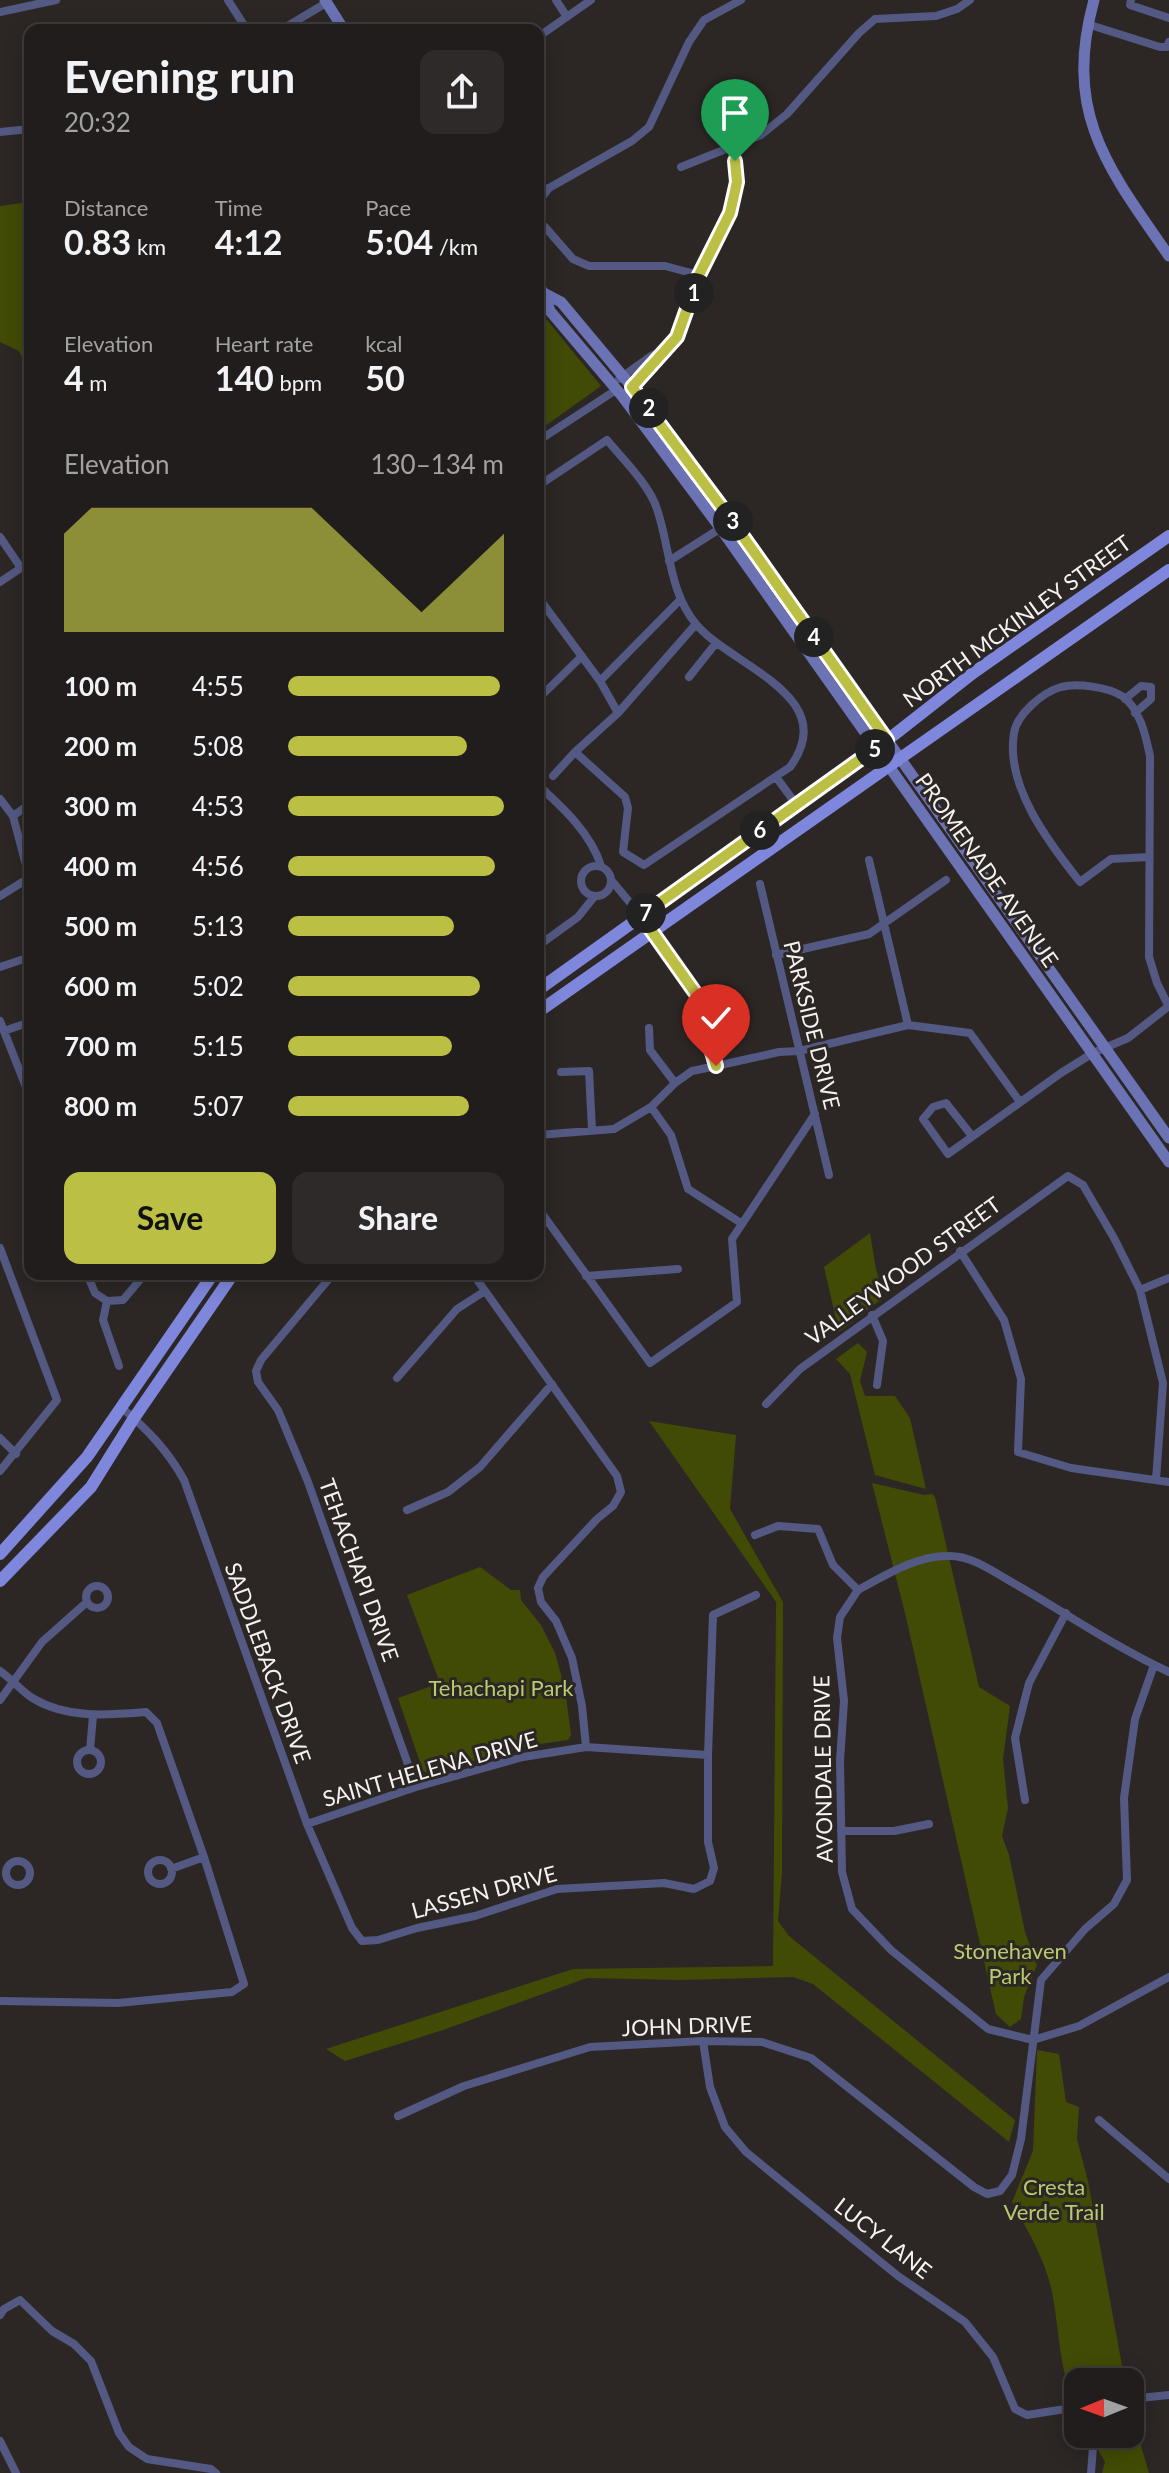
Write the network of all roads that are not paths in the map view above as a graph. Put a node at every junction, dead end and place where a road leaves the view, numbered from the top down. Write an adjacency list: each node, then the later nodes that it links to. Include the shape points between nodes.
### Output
1 (14, 0): 11 (street)
2 (56, 0): 11 (street)
3 (228, 0): 15 (street)
4 (556, 0): 13 (street)
5 (591, 0): 13 (street)
6 (741, 0): 25 (street, via 704,20 649,127)
7 (970, 0): 23 (street, via 936,16 875,19 787,114 761,135)
8 (1094, 0): 18 (main road)
9 (1131, 0): 14 (street, via 1130,5)
10 (326, 2): 16 (street); 17 (main road)
11 (15, 10): 12 (street)
12 (0, 12)
13 (567, 17): 19 (street)
14 (1169, 18)
15 (243, 24)
16 (291, 24)
17 (340, 24)
18 (1087, 24): 20 (street, via 1160,47); 29 (main road, via 1085,104 1094,132 1126,193)
19 (544, 33)
20 (1169, 42)
21 (24, 130): 22 (street)
22 (0, 132)
23 (730, 148): 24 (street); 30 (street, via 737,182 730,213)
24 (681, 167)
25 (549, 188): 26 (street); 27 (street)
26 (544, 189)
27 (544, 194)
28 (544, 228): 30 (street, via 573,259 589,266 665,266)
29 (1169, 256)
30 (699, 275): 33 (street, via 677,337)
31 (544, 292): 34 (main road, PROMENADE AVENUE, via 561,302)
32 (544, 297): 36 (main road, PROMENADE AVENUE)
33 (666, 350): 34 (street); 35 (street)
34 (623, 376): 35 (main road, PROMENADE AVENUE); 36 (street)
35 (632, 387): 36 (street); 39 (main road, PROMENADE AVENUE)
36 (617, 390): 37 (street); 40 (main road, PROMENADE AVENUE)
37 (544, 437)
38 (544, 482): 43 (street, via 607,440 657,506)
39 (732, 521): 40 (street); 59 (main road, PROMENADE AVENUE)
40 (721, 529): 43 (street); 60 (main road, PROMENADE AVENUE)
41 (1169, 536): 59 (main road, NORTH MCKINLEY STREET)
42 (0, 537): 45 (street)
43 (669, 561): 48 (street)
44 (24, 566): 45 (street)
45 (21, 568): 47 (street)
46 (1169, 570): 62 (main road, NORTH MCKINLEY STREET)
47 (0, 582)
48 (680, 600): 50 (street); 54 (street)
49 (544, 605): 52 (street)
50 (696, 624): 51 (street); 57 (street)
51 (716, 643): 53 (street); 64 (street, via 785,692 798,710 801,747 790,767)
52 (582, 656): 54 (street); 55 (street)
53 (689, 677)
54 (600, 681): 57 (street)
55 (544, 693)
56 (1125, 699): 58 (street); 58 (street, via 1141,686 1151,687 1151,699); 71 (street, via 1078,687 1060,687 1045,696 1017,725 1017,770 1030,809 1080,882 1111,859)
57 (618, 713): 61 (street)
58 (1135, 713): 71 (street, via 1150,756)
59 (887, 740): 60 (main road, NORTH MCKINLEY STREET); 62 (main road, PROMENADE AVENUE)
60 (876, 749): 62 (main road, PROMENADE AVENUE); 67 (main road, NORTH MCKINLEY STREET)
61 (575, 752): 63 (street); 64 (street, via 625,797 623,852 644,865)
62 (895, 762): 82 (main road, NORTH MCKINLEY STREET); 95 (main road, PROMENADE AVENUE); 97 (main road, PROMENADE AVENUE)
63 (553, 776)
64 (776, 777): 67 (street)
65 (544, 790): 73 (street, via 571,815)
66 (0, 799): 69 (street)
67 (796, 804): 80 (main road, NORTH MCKINLEY STREET)
68 (24, 808): 69 (street)
69 (13, 816): 70 (street)
70 (24, 857)
71 (1149, 857): 88 (street, via 1149,957)
72 (869, 860): 81 (street)
73 (601, 866): 75 (street); 79 (street, via 587,869 581,877 585,891)
74 (946, 880): 81 (street)
75 (612, 881): 79 (street, via 608,891); 80 (street)
76 (24, 882): 78 (street)
77 (760, 884): 84 (street, PARKSIDE DRIVE)
78 (0, 896)
79 (594, 897): 83 (street, via 578,917)
80 (641, 916): 82 (street); 87 (main road, NORTH MCKINLEY STREET)
81 (884, 925): 84 (street, via 869,934); 92 (street)
82 (652, 930): 89 (main road, NORTH MCKINLEY STREET); 98 (street, via 705,1004)
83 (544, 942)
84 (776, 955): 96 (street, PARKSIDE DRIVE)
85 (24, 959): 86 (street)
86 (0, 967)
87 (544, 986)
88 (1169, 1007): 95 (street)
89 (544, 1008)
90 (0, 1021): 94 (street)
91 (24, 1024): 94 (street)
92 (908, 1025): 96 (street); 102 (street, via 970,1033)
93 (649, 1028): 101 (street, via 650,1050)
94 (4, 1031): 100 (street)
95 (1107, 1048): 97 (street); 108 (main road, PROMENADE AVENUE)
96 (799, 1051): 98 (street); 104 (street, PARKSIDE DRIVE)
97 (1093, 1053): 102 (street); 109 (main road, PROMENADE AVENUE)
98 (716, 1066): 101 (street, via 692,1071)
99 (561, 1072): 105 (street, via 589,1071)
100 (24, 1082)
101 (675, 1083): 103 (street)
102 (1020, 1102): 107 (street)
103 (651, 1107): 105 (street, via 614,1129); 112 (street, via 671,1135 688,1189)
104 (815, 1114): 110 (street, PARKSIDE DRIVE); 112 (street)
105 (592, 1130): 106 (street)
106 (544, 1134)
107 (972, 1136): 107 (street, via 948,1154 923,1119 933,1107 946,1103)
108 (1169, 1138)
109 (1169, 1162)
110 (829, 1175)
111 (544, 1216): 117 (street)
112 (741, 1223): 117 (street, via 732,1239 737,1302 650,1363)
113 (0, 1248): 115 (street)
114 (960, 1251): 125 (street, VALLEYWOOD STREET, via 1068,1176 1083,1185); 128 (street, VALLEYWOOD STREET); 139 (street, via 1004,1320 1021,1379 1018,1452 1071,1468)
115 (3, 1267): 137 (street, via 57,1400)
116 (678, 1269): 117 (street)
117 (586, 1276)
118 (1169, 1278): 125 (street)
119 (90, 1280): 127 (street, via 95,1293)
120 (140, 1280): 127 (street, via 123,1300)
121 (209, 1280): 134 (main road)
122 (229, 1280): 135 (main road)
123 (328, 1280): 158 (street, TEHACHAPI DRIVE, via 256,1371 308,1482)
124 (477, 1280): 126 (street)
125 (1140, 1290): 139 (street, via 1163,1383)
126 (485, 1291): 130 (street, via 457,1309); 131 (street)
127 (107, 1301): 129 (street, via 103,1320)
128 (872, 1315): 132 (street, via 883,1341); 133 (street, VALLEYWOOD STREET, via 800,1369)
129 (119, 1366)
130 (397, 1378)
131 (552, 1384): 141 (street, via 480,1467 448,1492); 155 (street, via 617,1476 621,1492 538,1588 572,1658)
132 (877, 1385)
133 (766, 1404)
134 (123, 1409): 135 (street, SADDLEBACK DRIVE); 143 (main road)
135 (134, 1418): 144 (main road, via 91,1487); 160 (street, SADDLEBACK DRIVE, via 171,1457 184,1480)
136 (0, 1438): 137 (street)
137 (16, 1454): 138 (street)
138 (0, 1471)
139 (1156, 1480): 140 (street)
140 (1169, 1482)
141 (407, 1510)
142 (755, 1535): 145 (street, via 778,1526 818,1529 833,1565)
143 (0, 1554)
144 (0, 1581)
145 (858, 1590): 148 (street, via 910,1562 950,1555 976,1563); 162 (street, AVONDALE DRIVE, via 840,1617 837,1638 844,1701)
146 (756, 1595): 157 (street, via 713,1615)
147 (87, 1602): 152 (street, via 42,1642)
148 (1066, 1613): 149 (street); 159 (street, via 1029,1683 1015,1738)
149 (1154, 1665): 151 (street); 168 (street, via 1135,1719 1124,1798 1127,1880 1114,1904 1041,1980)
150 (0, 1671): 152 (street)
151 (1169, 1672)
152 (13, 1680): 153 (street); 154 (street, via 32,1698)
153 (0, 1700)
154 (93, 1716): 156 (street); 163 (street, via 146,1712 157,1723)
155 (586, 1747): 157 (street, SAINT HELENA DRIVE); 158 (street, SAINT HELENA DRIVE, via 523,1757)
156 (90, 1750)
157 (708, 1755): 165 (street, LASSEN DRIVE, via 708,1842 714,1868 710,1881 694,1889 664,1883 557,1889 475,1916)
158 (416, 1787): 160 (street, SAINT HELENA DRIVE)
159 (1025, 1800)
160 (307, 1824): 165 (street, SADDLEBACK DRIVE)
161 (929, 1824): 162 (street, via 894,1831)
162 (841, 1831): 168 (street, AVONDALE DRIVE, via 842,1872 852,1909 891,1950 988,2029)
163 (204, 1857): 164 (street); 167 (street, via 244,1984 232,1992 118,2003)
164 (171, 1869)
165 (362, 1941)
166 (1169, 1977): 168 (street, via 1079,2026)
167 (0, 2001)
168 (1033, 2040): 169 (street, JOHN DRIVE, via 1012,2175 1000,2191 987,2194 811,2058 762,2042)
169 (703, 2041): 170 (street, JOHN DRIVE, via 590,2047 464,2086); 176 (street, LUCY LANE, via 710,2087 725,2127 746,2152 898,2276 965,2322 993,2357 1015,2409 1027,2415)
170 (398, 2116)
171 (1099, 2120): 172 (street)
172 (1169, 2179)
173 (0, 2315): 180 (street, via 20,2300 91,2361 129,2447 147,2459)
174 (1169, 2395): 175 (street)
175 (1144, 2398)
176 (1064, 2409)
177 (0, 2441): 179 (street)
178 (1093, 2448): 181 (street)
179 (16, 2473)
180 (216, 2473)
181 (1091, 2473)

